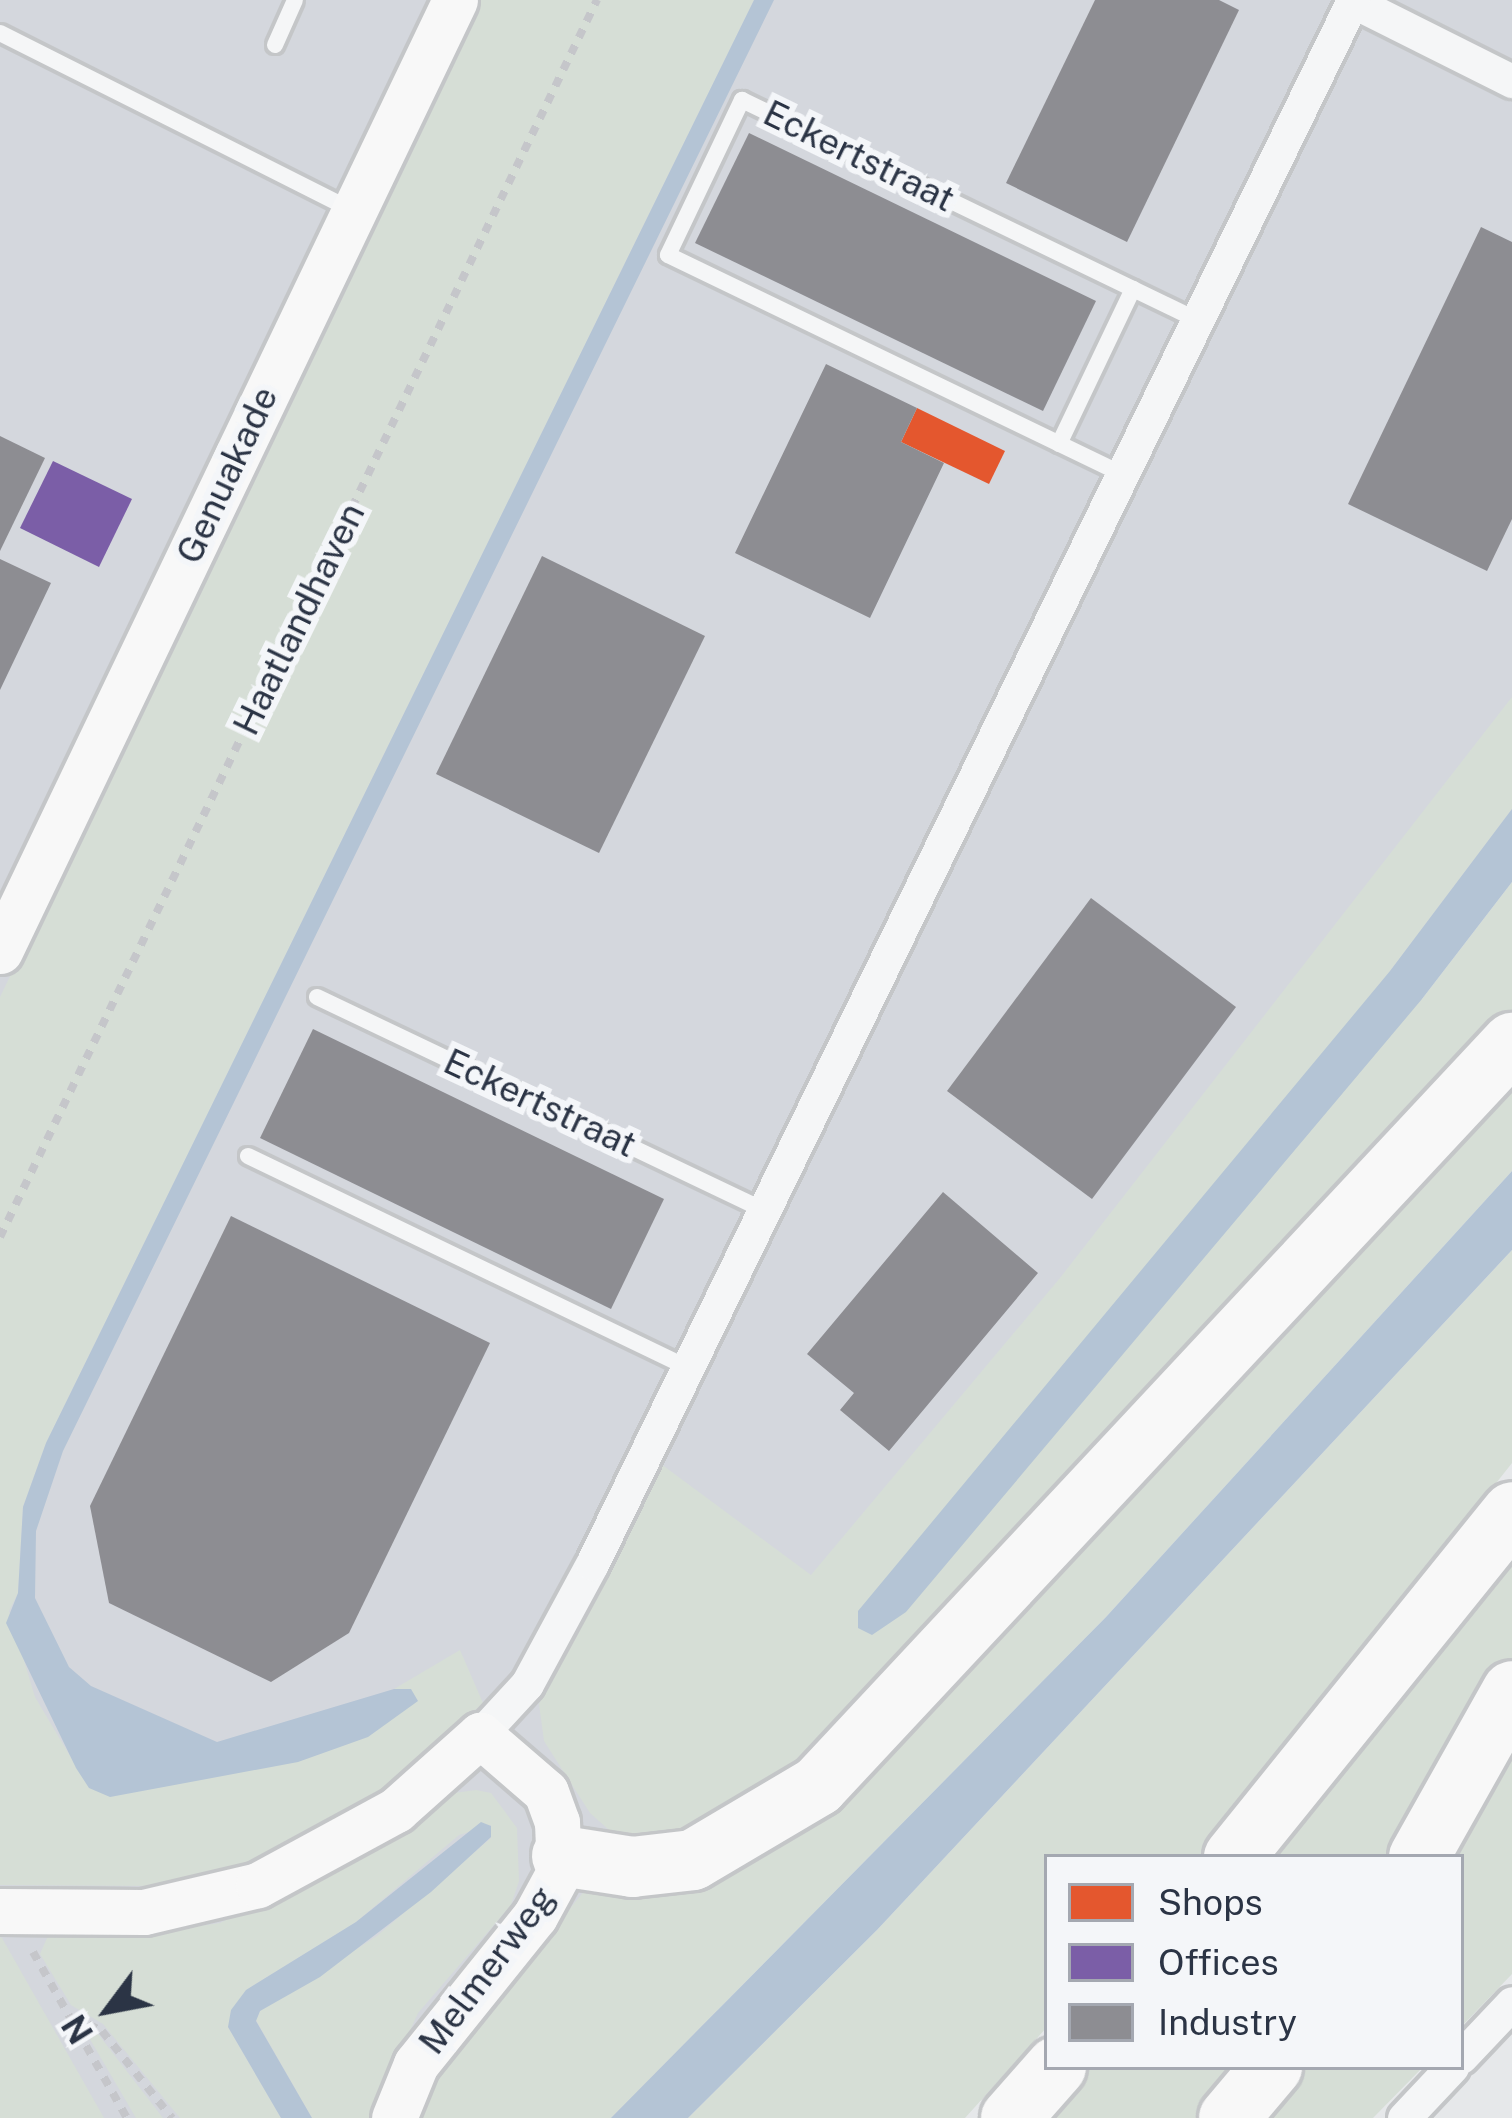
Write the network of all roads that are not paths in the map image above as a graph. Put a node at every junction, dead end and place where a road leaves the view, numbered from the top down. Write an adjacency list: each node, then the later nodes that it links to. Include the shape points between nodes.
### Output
1 (295, 0): 5 (lane)
2 (455, 0): 7 (street, Genuakade)
3 (1352, 1): 6 (street); 9 (street)
4 (0, 33): 7 (lane)
5 (275, 45)
6 (1512, 81)
7 (352, 210): 12 (street, Genuakade)
8 (1133, 289): 9 (lane, Eckertstraat); 10 (lane); 10 (lane, Eckertstraat, via 742,100 668,254)
9 (1197, 320): 11 (street)
10 (1059, 444): 11 (lane, Eckertstraat)
11 (1122, 474): 16 (street)
12 (0, 951)
13 (317, 997): 16 (lane, Eckertstraat)
14 (1512, 1043): 23 (highway, via 818,1786 693,1860 632,1867)
15 (248, 1156): 17 (lane)
16 (763, 1210): 17 (street)
17 (688, 1368): 20 (street, via 535,1668)
18 (1512, 1512): 21 (highway)
19 (1512, 1691): 22 (highway)
20 (480, 1735): 23 (street, Melmerweg, via 546,1792); 24 (street, via 395,1810 258,1885 144,1912 83,1918)
21 (1236, 1854)
22 (1421, 1854)
23 (562, 1856): 30 (street, Melmerweg, via 535,1916 416,2064)
24 (0, 1911)
25 (1512, 2003): 26 (street)
26 (1464, 2054)
27 (1053, 2070): 31 (highway)
28 (1269, 2070): 32 (highway)
29 (1449, 2070): 33 (street)
30 (394, 2118)
31 (1011, 2118)
32 (1229, 2118)
33 (1404, 2118)

